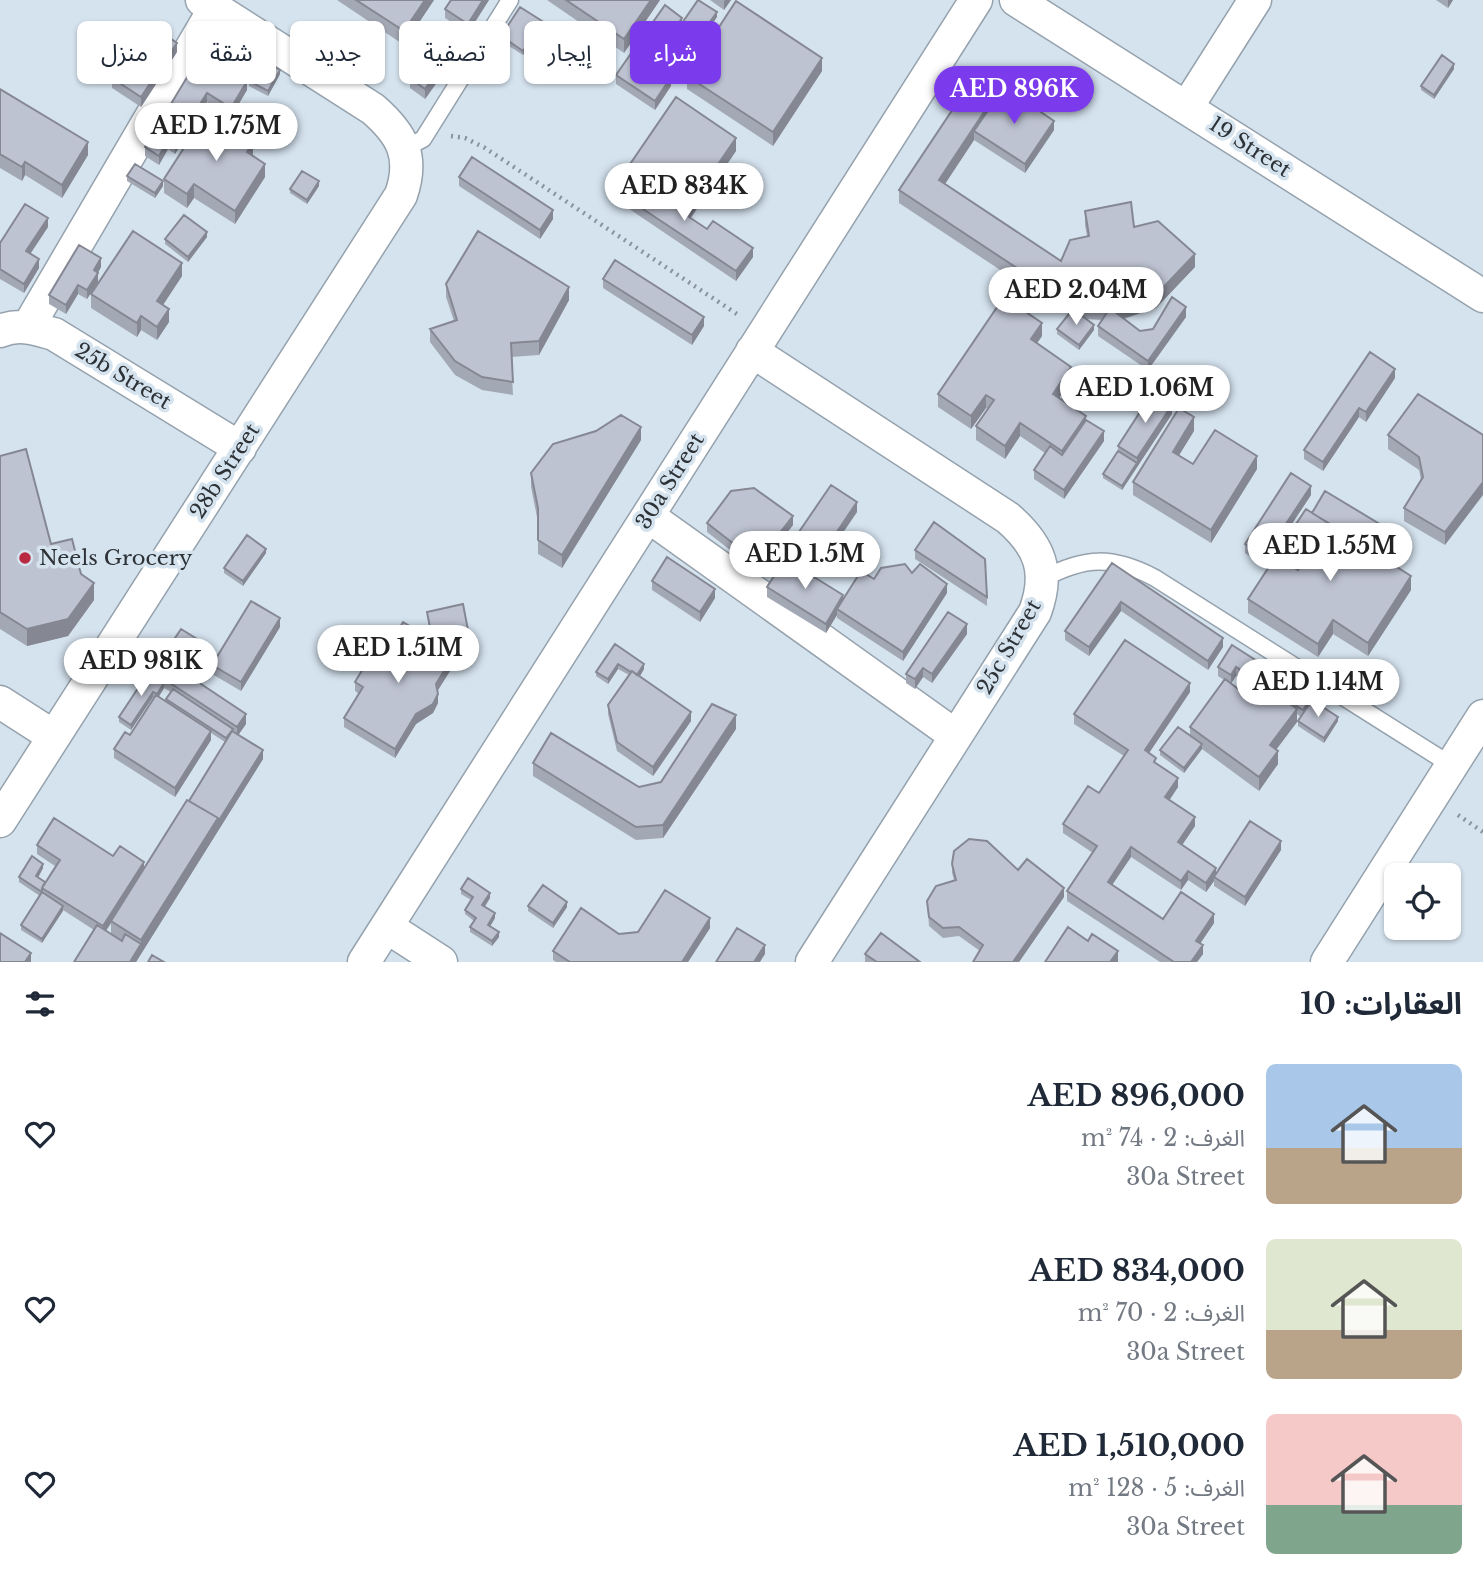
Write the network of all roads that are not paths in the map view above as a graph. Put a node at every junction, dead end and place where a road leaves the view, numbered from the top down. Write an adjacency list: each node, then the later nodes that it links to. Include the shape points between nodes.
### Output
1 (510, 0): 7 (lane)
2 (976, 0): 10 (street, 30a Street)
3 (1017, 0): 6 (street, 19 Street)
4 (1255, 0): 6 (street)
5 (208, 4): 7 (street, via 373,109); 9 (street)
6 (1187, 107): 8 (street, 19 Street)
7 (414, 144): 11 (street, 28b Street, via 401,195)
8 (1483, 296)
9 (14, 329): 11 (street, 25b Street, via 54,334)
10 (758, 342): 12 (street, 30a Street); 13 (street, 25c Street, via 1008,519 1026,534 1038,555)
11 (240, 448): 16 (street, 28b Street)
12 (648, 516): 17 (street); 20 (street, 30a Street)
13 (1043, 579): 17 (street, 25c Street, via 1035,612); 18 (lane, via 1087,561 1134,567)
14 (0, 702): 16 (street)
15 (1483, 716): 18 (street)
16 (53, 736): 19 (street, 28b Street)
17 (956, 736): 23 (street, 25c Street)
18 (1451, 765): 24 (street)
19 (0, 821)
20 (387, 927): 21 (street, 30a Street); 22 (street)
21 (364, 962)
22 (441, 962)
23 (812, 962)
24 (1327, 962)

